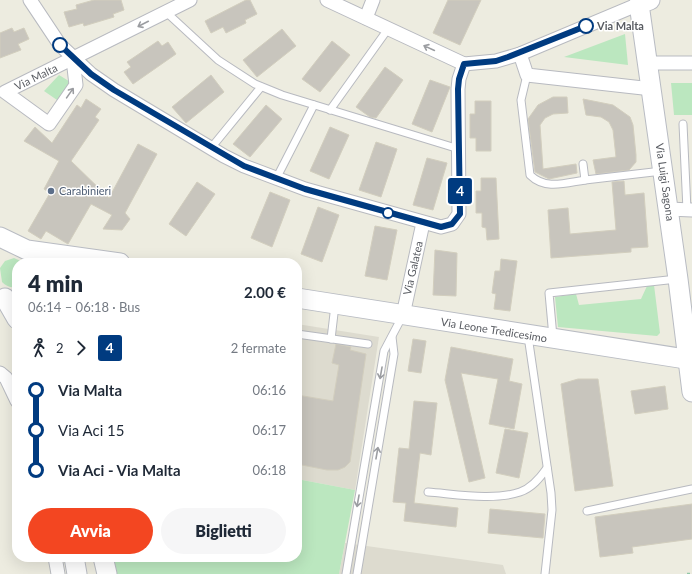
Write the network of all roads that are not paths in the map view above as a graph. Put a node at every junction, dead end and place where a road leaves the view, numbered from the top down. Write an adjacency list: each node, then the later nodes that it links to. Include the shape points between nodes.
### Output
1 (30, 0): 10 (street, via 56,40)
2 (190, 0): 6 (street, Via Malta)
3 (327, 0): 7 (street)
4 (373, 0): 7 (street)
5 (645, 2): 9 (street); 13 (main road, Via Luigi Sagona)
6 (166, 12): 10 (street, Via Malta, one-way to 10); 15 (lane, via 218,60)
7 (366, 18): 8 (street)
8 (388, 29): 12 (street, one-way to 8); 18 (lane)
9 (520, 54): 12 (street, via 496,61); 14 (street)
10 (73, 58): 10 (street, Via Malta, one-way to 10, via 5,92 48,124 76,85); 20 (street, via 114,90)
11 (692, 63): 13 (street)
12 (464, 64): 21 (street, via 458,89)
13 (648, 64): 16 (main road, Via Luigi Sagona)
14 (527, 75): 16 (street); 25 (lane, via 521,100 530,175 545,185)
15 (261, 87): 17 (lane); 20 (lane)
16 (652, 89): 23 (main road, Via Luigi Sagona)
17 (314, 105): 18 (lane); 24 (lane)
18 (330, 110): 21 (lane)
19 (683, 124): 27 (lane)
20 (211, 148): 24 (street, via 244,166)
21 (459, 149): 28 (street, via 460,214 457,220 447,226)
22 (583, 164): 25 (lane)
23 (663, 171): 25 (lane); 26 (main road, Via Luigi Sagona)
24 (276, 179): 28 (street)
25 (585, 180)
26 (668, 208): 27 (street); 33 (main road, Via Luigi Sagona)
27 (690, 210)
28 (423, 223): 39 (street, Via Galatea)
29 (0, 237): 31 (main road)
30 (0, 250): 31 (main road, via 10,246)
31 (29, 253): 32 (main road)
32 (74, 258)
33 (678, 279): 44 (lane, via 549,293); 46 (main road, Via Luigi Sagona)
34 (302, 297): 36 (main road, Via Leone Tredicesimo)
35 (4, 300): 37 (main road); 38 (main road)
36 (336, 304): 39 (main road, Via Leone Tredicesimo); 43 (lane)
37 (12, 312)
38 (12, 315)
39 (403, 315): 41 (main road, Via Leone Tredicesimo); 42 (lane)
40 (302, 335): 43 (lane)
41 (528, 335): 44 (main road, Via Leone Tredicesimo); 50 (lane)
42 (392, 336): 60 (lane, one-way to 60, via 384,351); 61 (lane, one-way to 42, via 394,354)
43 (331, 339): 45 (lane)
44 (553, 339): 46 (main road, Via Leone Tredicesimo)
45 (368, 344)
46 (690, 360): 49 (main road, Via Luigi Sagona)
47 (0, 373): 48 (street, via 6,378)
48 (12, 391)
49 (692, 392)
50 (547, 468): 52 (lane, via 539,480 520,492 494,496); 62 (lane, via 552,510)
51 (692, 490): 53 (lane)
52 (428, 492)
53 (588, 511)
54 (56, 562): 57 (street)
55 (75, 562): 58 (main road)
56 (104, 562): 59 (main road)
57 (58, 574)
58 (77, 574)
59 (107, 574)
60 (346, 574)
61 (357, 574)
62 (545, 574)

